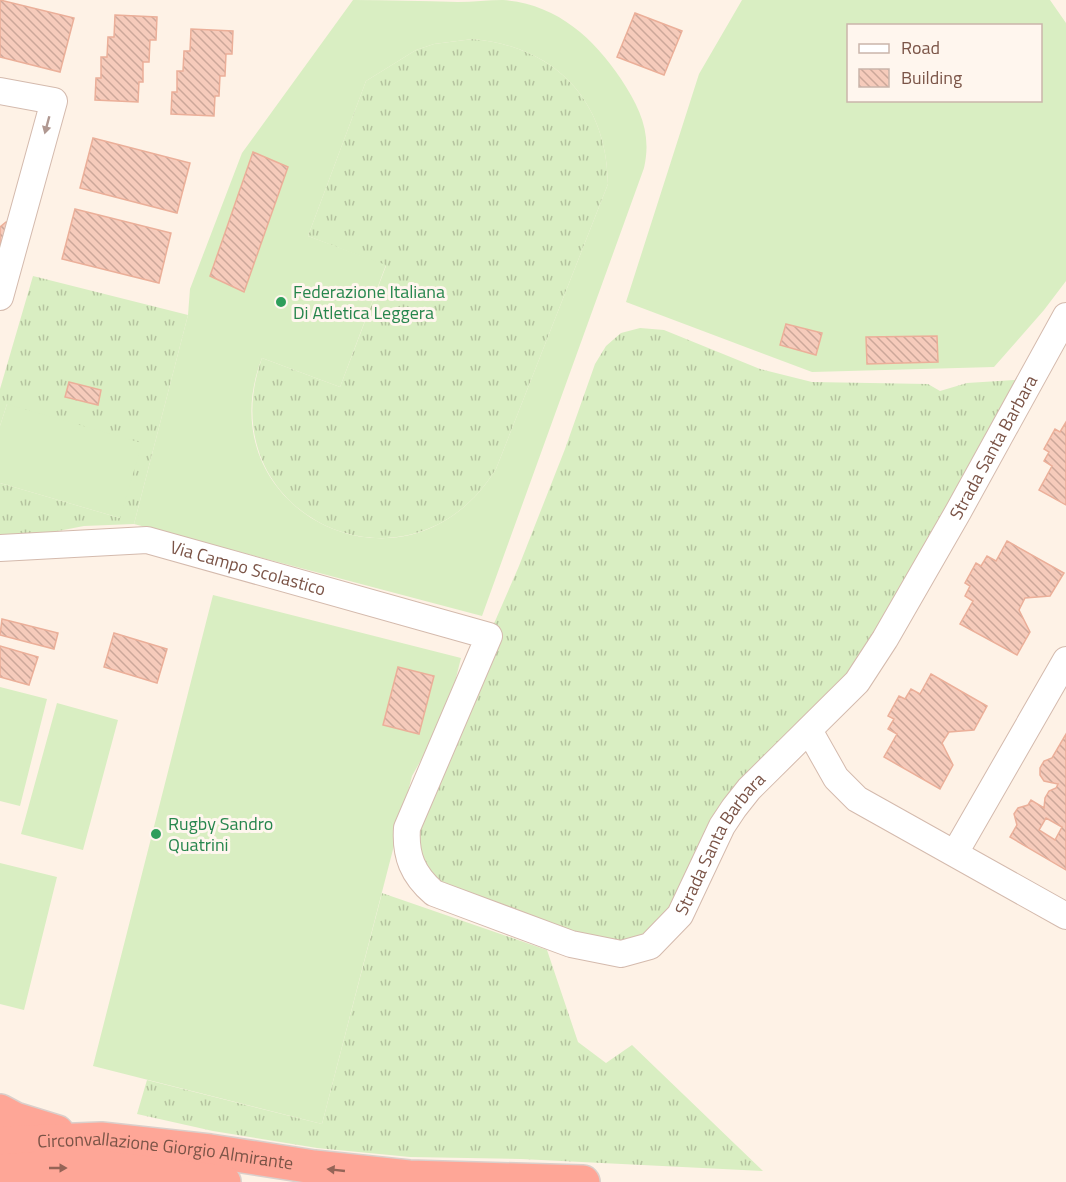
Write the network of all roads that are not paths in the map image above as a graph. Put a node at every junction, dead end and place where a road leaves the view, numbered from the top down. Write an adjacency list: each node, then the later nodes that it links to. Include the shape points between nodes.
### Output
1 (0, 91): 2 (street, one-way to 2, via 54,101)
2 (0, 297)
3 (1066, 316): 4 (street, Strada Santa Barbara)
4 (1058, 348): 8 (street, Strada Santa Barbara, via 857,682)
5 (0, 548): 6 (street, Via Campo Scolastico, via 147,540)
6 (489, 636): 8 (street, Strada Santa Barbara, via 406,828 408,856 417,877 434,893 571,944 621,954 650,946 681,915 734,808)
7 (1066, 660): 9 (street)
8 (809, 730): 9 (street, via 836,778 857,799)
9 (955, 853): 10 (street)
10 (1066, 916)
11 (0, 1110): 12 (highway, via 59,1133)
12 (100, 1139): 13 (highway, Circonvallazione Giorgio Almirante); 16 (highway, Circonvallazione Giorgio Almirante, one-way to 12, via 409,1177)
13 (0, 1143)
14 (0, 1171): 15 (highway, Circonvallazione Giorgio Almirante, one-way to 15, via 105,1168)
15 (224, 1182)
16 (583, 1182)

